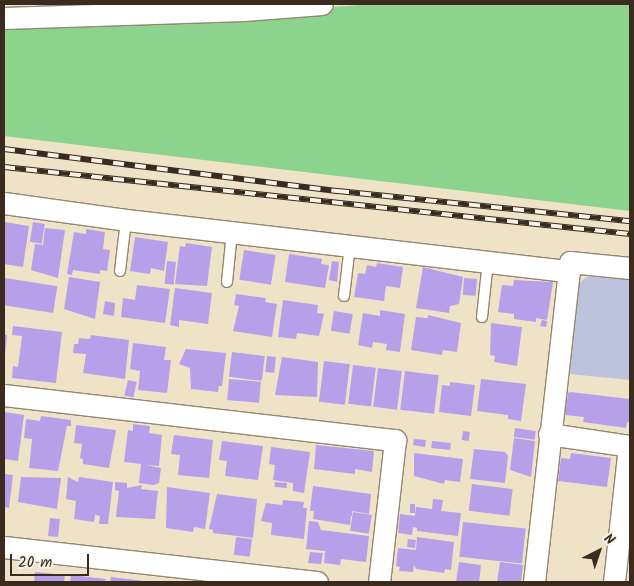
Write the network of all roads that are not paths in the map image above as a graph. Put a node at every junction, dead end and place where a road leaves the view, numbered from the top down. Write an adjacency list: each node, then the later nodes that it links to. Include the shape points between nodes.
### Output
1 (322, 4): 2 (street, via 244,10)
2 (4, 18)
3 (4, 202): 4 (street)
4 (126, 220): 5 (street); 9 (lane)
5 (232, 232): 6 (street); 11 (lane)
6 (350, 246): 7 (street); 12 (lane)
7 (488, 261): 10 (street); 13 (lane)
8 (630, 268): 10 (street, via 570,262)
9 (120, 271)
10 (569, 271): 15 (street)
11 (227, 282)
12 (344, 296)
13 (482, 318)
14 (4, 395): 19 (street, via 395,440)
15 (549, 434): 20 (street); 21 (street, via 629,446)
16 (4, 547): 17 (street)
17 (154, 573): 18 (street)
18 (317, 582)
19 (379, 582)
20 (534, 582)
21 (614, 582)

